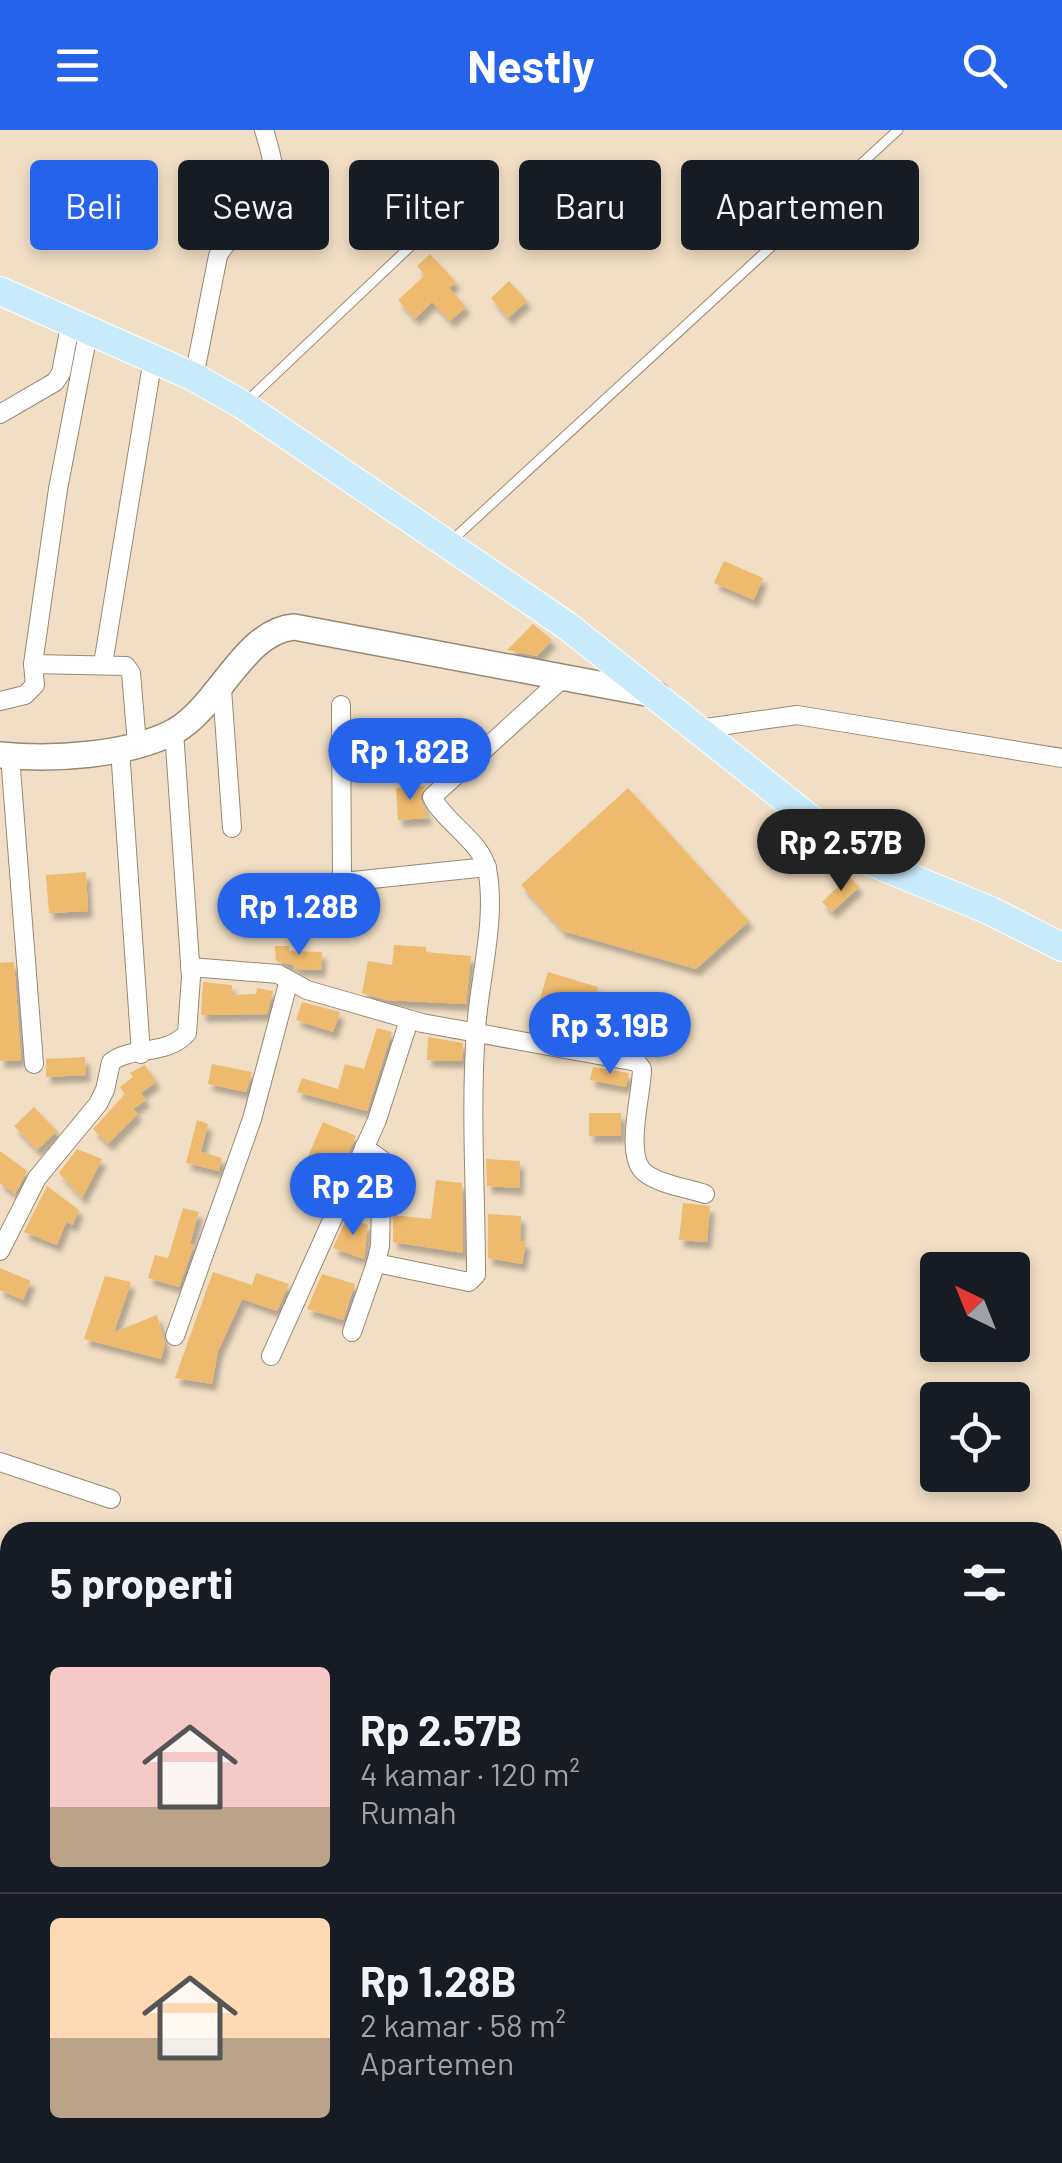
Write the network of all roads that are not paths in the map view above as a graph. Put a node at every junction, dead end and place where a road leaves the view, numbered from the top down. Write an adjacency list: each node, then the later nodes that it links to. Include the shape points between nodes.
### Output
1 (264, 130): 7 (street, via 275,188 262,212 218,256)
2 (898, 130): 10 (lane)
3 (407, 250): 8 (lane)
4 (0, 291): 5 (main road)
5 (80, 324): 6 (main road); 9 (street, via 56,382); 11 (street)
6 (153, 358): 7 (main road); 12 (street)
7 (194, 377): 8 (main road)
8 (243, 405): 10 (main road)
9 (0, 414)
10 (448, 544): 15 (main road)
11 (33, 664): 12 (street); 16 (street, via 35,685)
12 (103, 664): 20 (street, via 120,664 130,673)
13 (563, 678): 14 (street, via 294,627 280,628 250,650); 15 (street); 24 (street, via 432,797)
14 (222, 689): 19 (street); 23 (street)
15 (657, 695): 18 (main road)
16 (0, 701)
17 (341, 705): 25 (street)
18 (699, 729): 22 (street, via 797,715); 27 (main road, via 872,862)
19 (174, 731): 20 (street); 28 (street)
20 (129, 746): 21 (street, via 62,756); 32 (street)
21 (5, 755): 33 (street)
22 (1062, 758)
23 (232, 828)
24 (486, 867): 25 (street); 31 (street, via 487,940)
25 (342, 882): 26 (street)
26 (295, 886)
27 (1062, 947)
28 (190, 968): 29 (street, via 254,970); 32 (street, via 186,1033)
29 (288, 980): 30 (street); 39 (street, via 252,1119)
30 (409, 1020): 31 (street); 34 (street)
31 (476, 1032): 35 (street, via 637,1062 637,1164 646,1174); 37 (street, via 475,1278)
32 (141, 1054): 36 (street, via 111,1062 98,1104 37,1178)
33 (34, 1064)
34 (364, 1147): 37 (street, via 382,1160); 40 (street)
35 (705, 1194)
36 (0, 1251)
37 (376, 1262): 38 (street)
38 (352, 1332)
39 (175, 1336)
40 (271, 1356)
41 (0, 1462): 42 (street)
42 (111, 1499)

